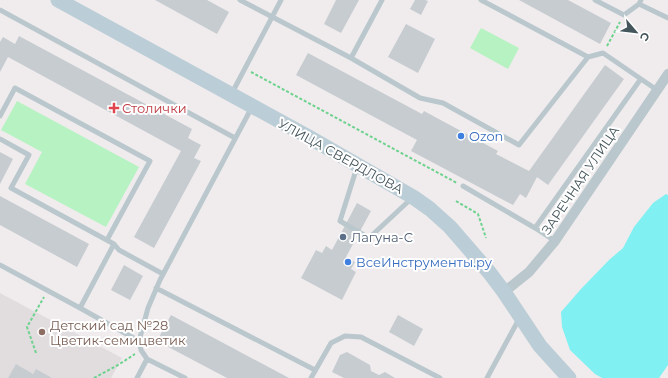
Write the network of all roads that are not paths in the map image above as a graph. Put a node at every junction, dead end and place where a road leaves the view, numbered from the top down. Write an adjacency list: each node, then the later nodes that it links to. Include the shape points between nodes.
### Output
1 (58, 0): 16 (main road, УЛИЦА СВЕРДЛОВА)
2 (240, 0): 9 (lane)
3 (281, 0): 9 (lane)
4 (382, 0): 12 (lane)
5 (481, 0): 11 (lane)
6 (595, 0): 7 (lane, via 624,15)
7 (640, 2): 10 (lane)
8 (0, 10): 19 (lane)
9 (272, 17): 12 (lane); 16 (lane)
10 (668, 18)
11 (588, 57): 12 (lane, via 519,145 443,103 420,98); 14 (lane, via 603,53)
12 (351, 58)
13 (668, 74): 15 (street, ЗАРЕЧНАЯ УЛИЦА)
14 (640, 80): 15 (lane); 24 (lane)
15 (657, 90): 26 (street, ЗАРЕЧНАЯ УЛИЦА)
16 (231, 95): 17 (main road, УЛИЦА СВЕРДЛОВА)
17 (252, 107): 19 (lane); 21 (main road, УЛИЦА СВЕРДЛОВА)
18 (0, 116): 25 (lane, via 15,88 150,160)
19 (235, 138): 29 (lane)
20 (0, 139): 25 (lane, via 29,155 11,188)
21 (357, 165): 23 (main road, УЛИЦА СВЕРДЛОВА); 23 (lane, via 340,221 369,238)
22 (463, 186): 24 (lane)
23 (413, 197): 31 (main road, УЛИЦА СВЕРДЛОВА, via 450,227)
24 (535, 228): 26 (lane)
25 (107, 240): 27 (lane)
26 (555, 241): 31 (street, ЗАРЕЧНАЯ УЛИЦА, via 529,272)
27 (114, 244): 29 (lane, via 119,250); 32 (lane)
28 (0, 265): 32 (lane)
29 (163, 274): 30 (lane)
30 (156, 288): 34 (lane); 36 (lane)
31 (504, 292): 33 (main road, УЛИЦА СВЕРДЛОВА)
32 (80, 308): 34 (lane)
33 (520, 316): 41 (lane); 42 (main road, УЛИЦА СВЕРДЛОВА, via 540,346)
34 (139, 341): 35 (lane)
35 (147, 359): 37 (lane); 38 (lane)
36 (315, 370): 39 (lane); 40 (lane, via 331,343 345,336 362,337)
37 (137, 378)
38 (185, 378)
39 (311, 378)
40 (440, 378)
41 (487, 378)
42 (569, 378)

